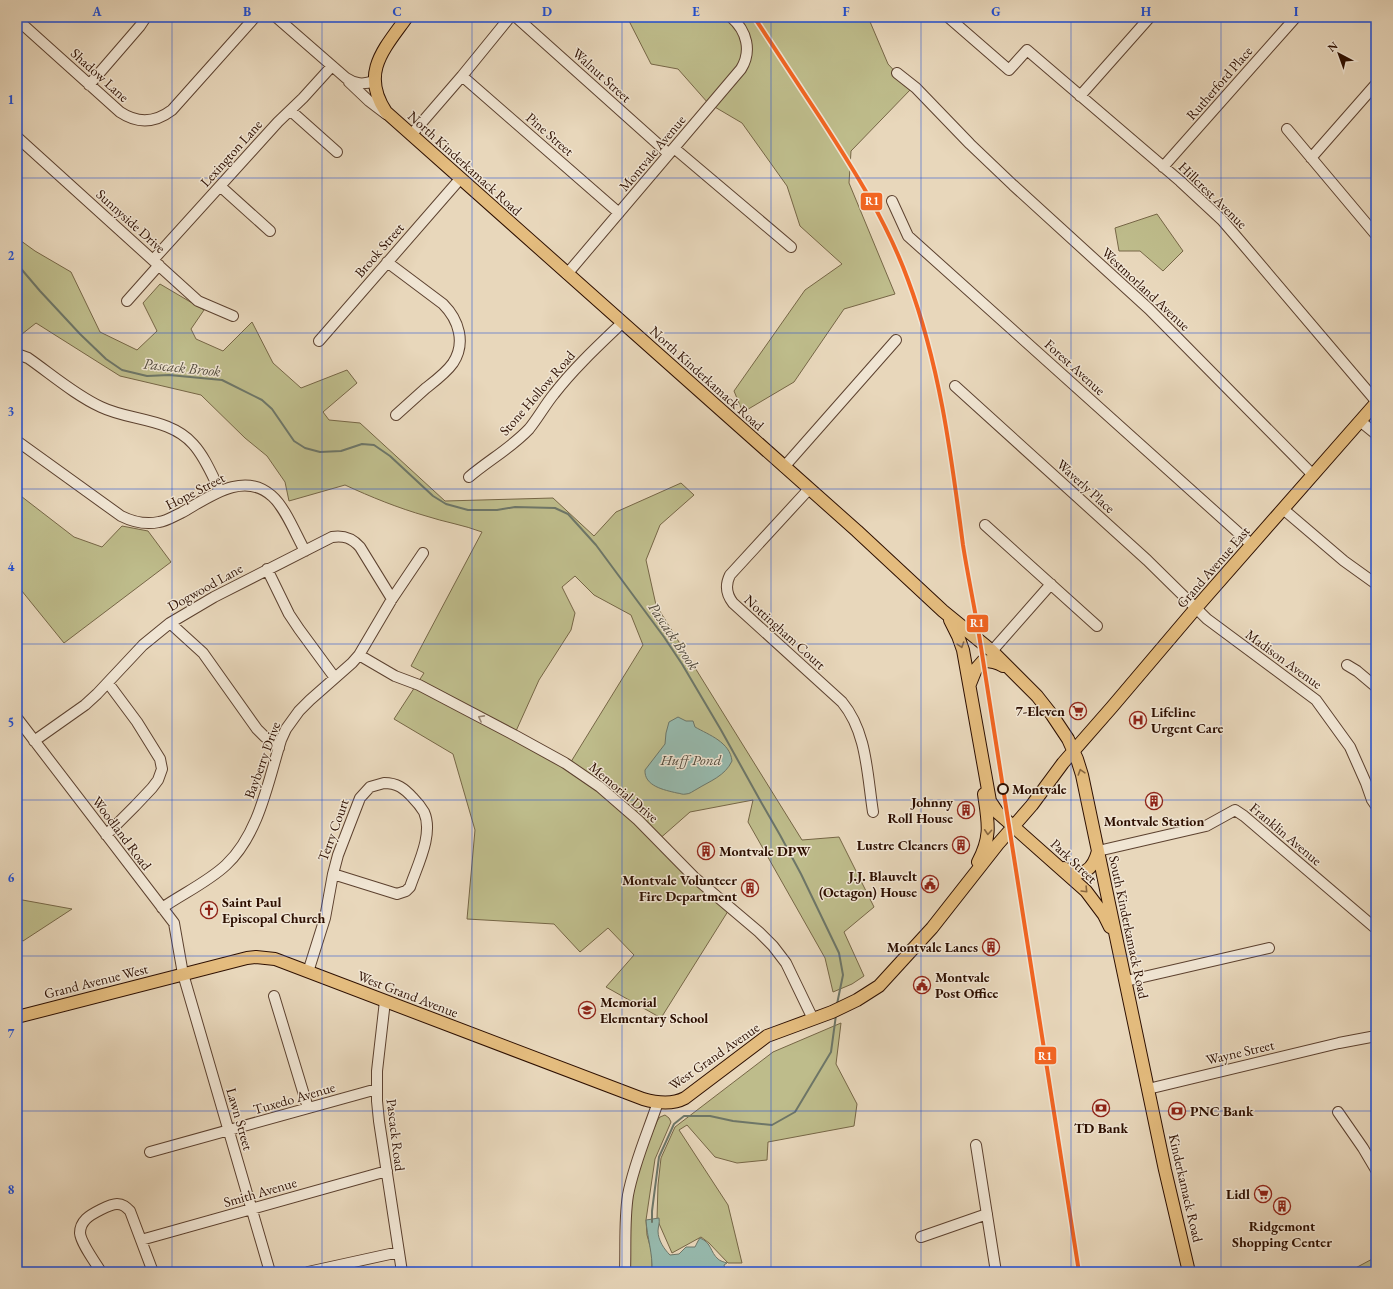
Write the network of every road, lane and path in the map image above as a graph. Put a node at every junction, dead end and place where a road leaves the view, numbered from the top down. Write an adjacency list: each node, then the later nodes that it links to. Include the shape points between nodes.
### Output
1 (17, 17): 16 (street, Shadow Lane)
2 (146, 17): 16 (street)
3 (255, 17): 16 (street, Shadow Lane, via 172,110 158,118 143,121 127,117)
4 (276, 17): 12 (street)
5 (407, 17): 15 (main road, North Kinderkamack Road, via 380,56)
6 (510, 17): 14 (street)
7 (516, 17): 24 (street, Walnut Street)
8 (731, 17): 24 (street, Montvale Avenue, via 745,36 746,58 741,69)
9 (948, 17): 18 (street, Hillcrest Avenue, via 1009,70 1027,50)
10 (1150, 17): 18 (street)
11 (1296, 17): 27 (street, Rutherford Place)
12 (335, 69): 15 (street, via 357,84); 19 (street, Lexington Lane); 20 (street, via 369,101)
13 (897, 73): 51 (street, Westmorland Avenue, via 916,88 1013,185 1149,309)
14 (462, 76): 22 (street); 31 (street, Pine Street)
15 (374, 81): 20 (main road, North Kinderkamack Road, via 380,102)
16 (89, 84)
17 (1376, 84): 26 (street)
18 (1080, 96): 27 (street, Hillcrest Avenue)
19 (291, 111): 25 (street); 29 (street, Lexington Lane)
20 (392, 118): 22 (main road, North Kinderkamack Road)
21 (1287, 129): 26 (street)
22 (411, 135): 28 (main road, North Kinderkamack Road)
23 (17, 137): 36 (street, Sunnyside Drive)
24 (671, 151): 31 (street, Montvale Avenue); 34 (street, Walnut Street)
25 (337, 152)
26 (1311, 158): 33 (street)
27 (1163, 167): 45 (street, Hillcrest Avenue, via 1202,200 1237,236)
28 (460, 179): 35 (street, Brook Street); 37 (main road, North Kinderkamack Road)
29 (220, 186): 32 (street); 36 (street, Lexington Lane)
30 (892, 201): 57 (street, Forest Avenue, via 908,236)
31 (619, 213): 37 (street, Montvale Avenue)
32 (270, 231)
33 (1376, 235)
34 (791, 247)
35 (387, 262): 41 (street, Brook Street); 46 (street, via 443,304 455,319 460,335 460,344 453,363)
36 (156, 263): 38 (street, Lexington Lane); 39 (street, Sunnyside Drive, via 198,301)
37 (567, 274): 40 (main road, North Kinderkamack Road)
38 (127, 301)
39 (233, 316)
40 (622, 322): 50 (main road, North Kinderkamack Road); 52 (street, Stone Hollow Road, via 572,372 523,434)
41 (319, 340)
42 (896, 340): 50 (street)
43 (17, 354): 54 (street, via 28,358 102,408 166,426 183,435 198,450)
44 (955, 386): 64 (street, Waverly Place, via 1147,560)
45 (1376, 402): 47 (main road, Grand Avenue East)
46 (396, 414)
47 (1360, 421): 48 (street); 51 (main road, Grand Avenue East)
48 (1376, 434)
49 (17, 441): 54 (street, Hope Street, via 121,516 139,523 166,520)
50 (784, 467): 53 (main road, North Kinderkamack Road)
51 (1313, 475): 55 (main road, Grand Avenue East)
52 (469, 477)
53 (809, 489): 65 (main road, North Kinderkamack Road); 83 (street, Nottingham Court, via 730,575 726,586 727,592 733,603 849,710 862,741)
54 (220, 491): 58 (street, Hope Street, via 248,485 264,490 282,508)
55 (1283, 509): 57 (main road, Grand Avenue East); 62 (street)
56 (985, 526): 61 (street)
57 (1252, 544): 64 (main road, Grand Avenue East)
58 (304, 551): 60 (street, Dogwood Lane); 63 (street, Dogwood Lane, via 332,537 350,538 360,547)
59 (423, 553): 63 (street, Bayberry Drive)
60 (267, 570): 66 (street, Dogwood Lane, via 193,608); 72 (street, via 290,614)
61 (1051, 584): 67 (street); 68 (street)
62 (1376, 584)
63 (392, 599): 69 (street, Bayberry Drive)
64 (1196, 608): 80 (main road, Grand Avenue East); 82 (street, Madison Avenue, via 1207,619 1316,700 1350,747)
65 (943, 611): 68 (main road, North Kinderkamack Road); 75 (main road, one-way to 75, via 958,636)
66 (170, 623): 74 (street, Dogwood Lane, via 138,649); 79 (street, via 203,653 257,729)
67 (1097, 626)
68 (992, 651): 70 (main road); 73 (main road, North Kinderkamack Road)
69 (359, 655): 72 (street, Bayberry Drive); 100 (street, Memorial Drive, one-way to 69, via 786,963 773,946 694,876 620,803 580,772)
70 (982, 661): 73 (main road, via 999,663); 75 (main road)
71 (1347, 665): 76 (street)
72 (335, 678): 79 (street, Bayberry Drive, via 299,711 286,729)
73 (1023, 682): 80 (main road, North Kinderkamack Road, via 1056,719)
74 (108, 683): 78 (street, Dogwood Lane, via 85,705); 85 (street, via 137,722 160,759 162,769 152,788)
75 (970, 684): 81 (main road)
76 (1376, 687)
77 (19, 723): 78 (street, Woodland Road)
78 (34, 741): 85 (street, Woodland Road)
79 (279, 748): 90 (street, Bayberry Drive, via 255,822 242,847 215,873)
80 (1073, 751): 84 (main road, West Grand Avenue); 86 (main road, South Kinderkamack Road, one-way to 80, via 1082,775)
81 (986, 779): 84 (main road, Park Street, via 990,801 998,813); 89 (main road, one-way to 89, via 984,791 988,837 974,870)
82 (1376, 806)
83 (873, 812)
84 (1014, 827): 87 (main road, Park Street); 89 (main road, West Grand Avenue)
85 (106, 835): 90 (street, Woodland Road)
86 (1098, 851): 87 (main road, via 1095,863 1088,870 1078,873 1068,871); 91 (street, Franklin Avenue, via 1206,826 1235,810); 92 (main road, South Kinderkamack Road)
87 (1054, 862): 92 (main road, Park Street, one-way to 92, via 1094,900)
88 (333, 874): 88 (street, Terry Court, via 342,842 364,792 376,784 384,783 404,789 422,809 427,828 426,841 410,887 397,894); 94 (street, Terry Court, via 325,918)
89 (974, 876): 100 (main road, West Grand Avenue, via 932,928 879,986 857,1000)
90 (162, 908): 95 (street, Woodland Road, via 174,923)
91 (1374, 927)
92 (1118, 944): 96 (main road, South Kinderkamack Road)
93 (1269, 948): 96 (street)
94 (308, 972): 95 (main road, West Grand Avenue, via 275,959 256,957); 98 (main road, West Grand Avenue)
95 (183, 974): 99 (main road, Grand Avenue West); 108 (street, Lawn Street)
96 (1126, 981): 103 (main road, South Kinderkamack Road)
97 (274, 996): 105 (street)
98 (385, 1001): 102 (street, Pascack Road); 104 (main road, West Grand Avenue, via 636,1096)
99 (17, 1017)
100 (813, 1019): 104 (main road, West Grand Avenue, via 767,1036 685,1098 672,1103)
101 (1376, 1036): 103 (street, Wayne Street)
102 (377, 1089): 105 (street, Tuxedo Avenue); 112 (street, Pascack Road)
103 (1148, 1089): 106 (main road, South Kinderkamack Road)
104 (658, 1102): 123 (street, via 628,1196)
105 (308, 1108): 108 (street, Tuxedo Avenue)
106 (1153, 1110): 125 (main road, Kinderkamack Road)
107 (1338, 1112): 111 (street)
108 (228, 1130): 110 (street, Tuxedo Avenue); 113 (street, Lawn Street)
109 (976, 1145): 114 (street)
110 (150, 1152)
111 (1376, 1170)
112 (387, 1171): 113 (street, Smith Avenue); 117 (street, Pascack Road)
113 (251, 1209): 116 (street, Smith Avenue); 120 (street, Lawn Street)
114 (987, 1214): 115 (street); 124 (street)
115 (921, 1237)
116 (141, 1240): 118 (street, via 130,1211 121,1204 111,1205 86,1219 81,1228 82,1240); 119 (street)
117 (399, 1252): 121 (street); 122 (street, Pascack Road)
118 (101, 1272)
119 (153, 1272)
120 (270, 1272)
121 (308, 1272)
122 (402, 1272)
123 (625, 1272)
124 (996, 1272)
125 (1190, 1272)

